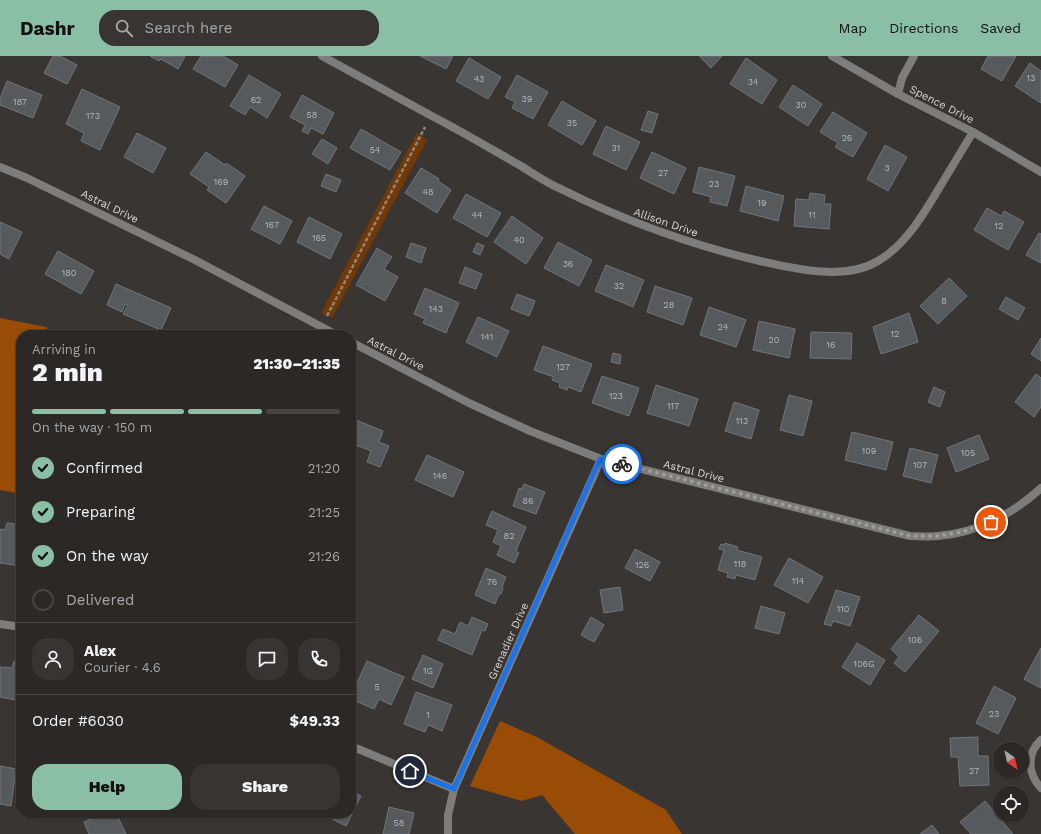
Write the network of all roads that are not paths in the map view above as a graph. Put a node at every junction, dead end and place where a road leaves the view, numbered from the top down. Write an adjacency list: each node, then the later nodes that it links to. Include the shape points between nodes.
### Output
1 (322, 56): 5 (street, Allison Drive, via 560,189 624,219 712,249 792,269 846,271 877,262 904,240 922,216)
2 (832, 56): 4 (street, Spence Drive)
3 (914, 56): 4 (street, via 902,78)
4 (898, 94): 5 (street, Spence Drive)
5 (973, 132): 7 (street, Spence Drive)
6 (0, 167): 8 (street, Astral Drive, via 193,259)
7 (1041, 172)
8 (327, 330)
9 (356, 345): 10 (street, Astral Drive, via 469,403)
10 (600, 459): 11 (street, Astral Drive, via 910,536 938,536 983,525 1016,509); 17 (street, Grenadier Drive)
11 (1041, 488)
12 (0, 624): 13 (street)
13 (16, 626)
14 (1041, 740): 16 (street, via 1032,753 1030,762 1031,772)
15 (356, 748): 17 (street)
16 (1041, 788)
17 (454, 789): 18 (street, Grenadier Drive, via 448,816)
18 (448, 834)

